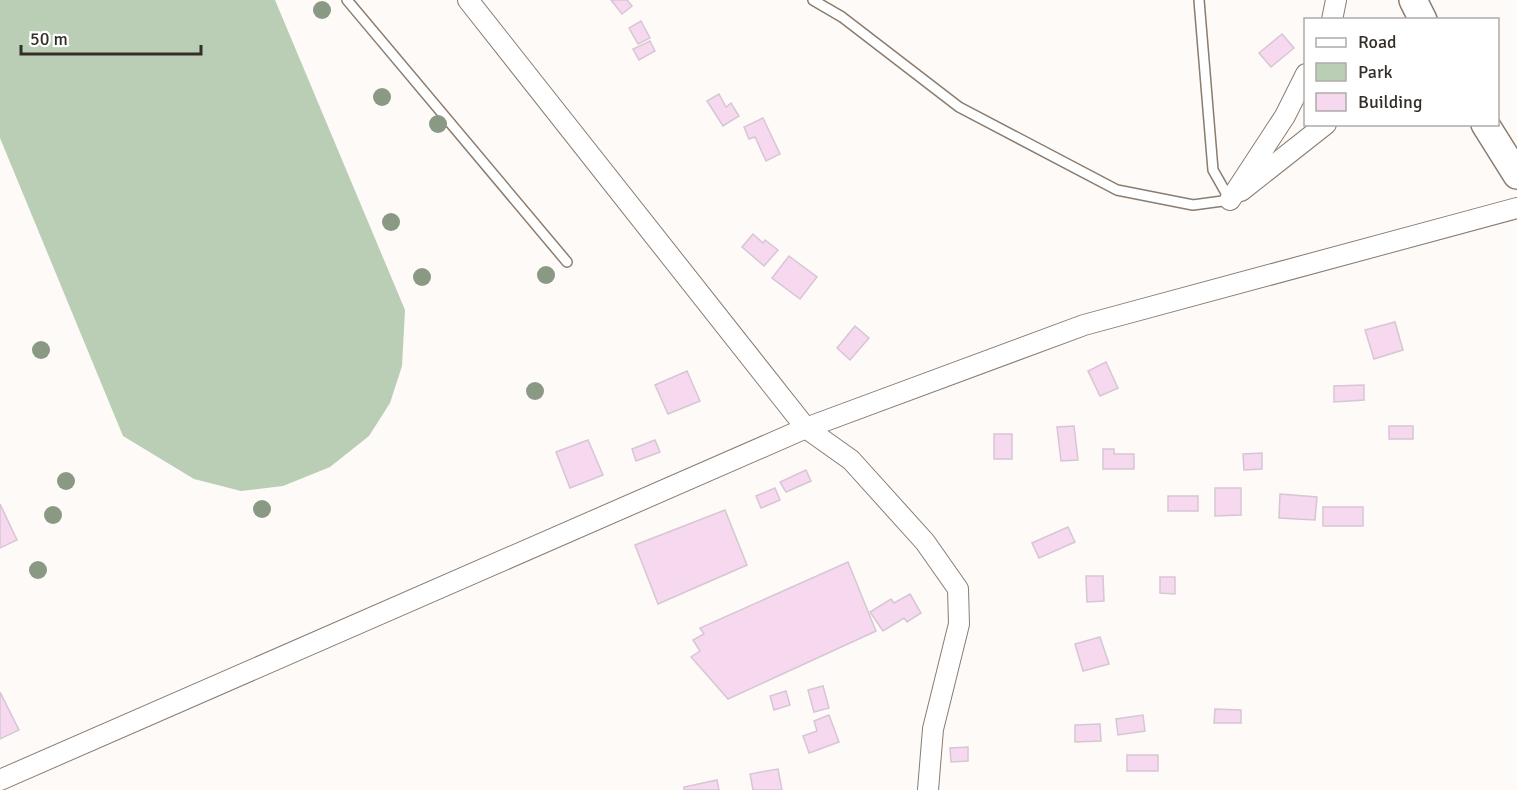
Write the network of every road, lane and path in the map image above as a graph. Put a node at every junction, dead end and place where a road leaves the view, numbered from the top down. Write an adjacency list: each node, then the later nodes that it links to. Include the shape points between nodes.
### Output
1 (346, 0): 15 (lane)
2 (468, 0): 16 (street)
3 (813, 0): 13 (lane, via 842,17 958,107 1117,190 1193,205)
4 (1199, 0): 13 (lane, via 1213,170)
5 (1336, 0): 7 (street)
6 (1413, 0): 8 (main road)
7 (1332, 18)
8 (1422, 18)
9 (1304, 76): 13 (street, via 1285,116)
10 (1324, 126): 13 (street)
11 (1486, 126): 12 (main road)
12 (1517, 175)
13 (1230, 200)
14 (1517, 208): 16 (street, via 1084,325)
15 (567, 262)
16 (806, 428): 17 (street); 18 (street, via 851,460 925,542 958,589 958,624 933,729)
17 (0, 780)
18 (928, 790)

